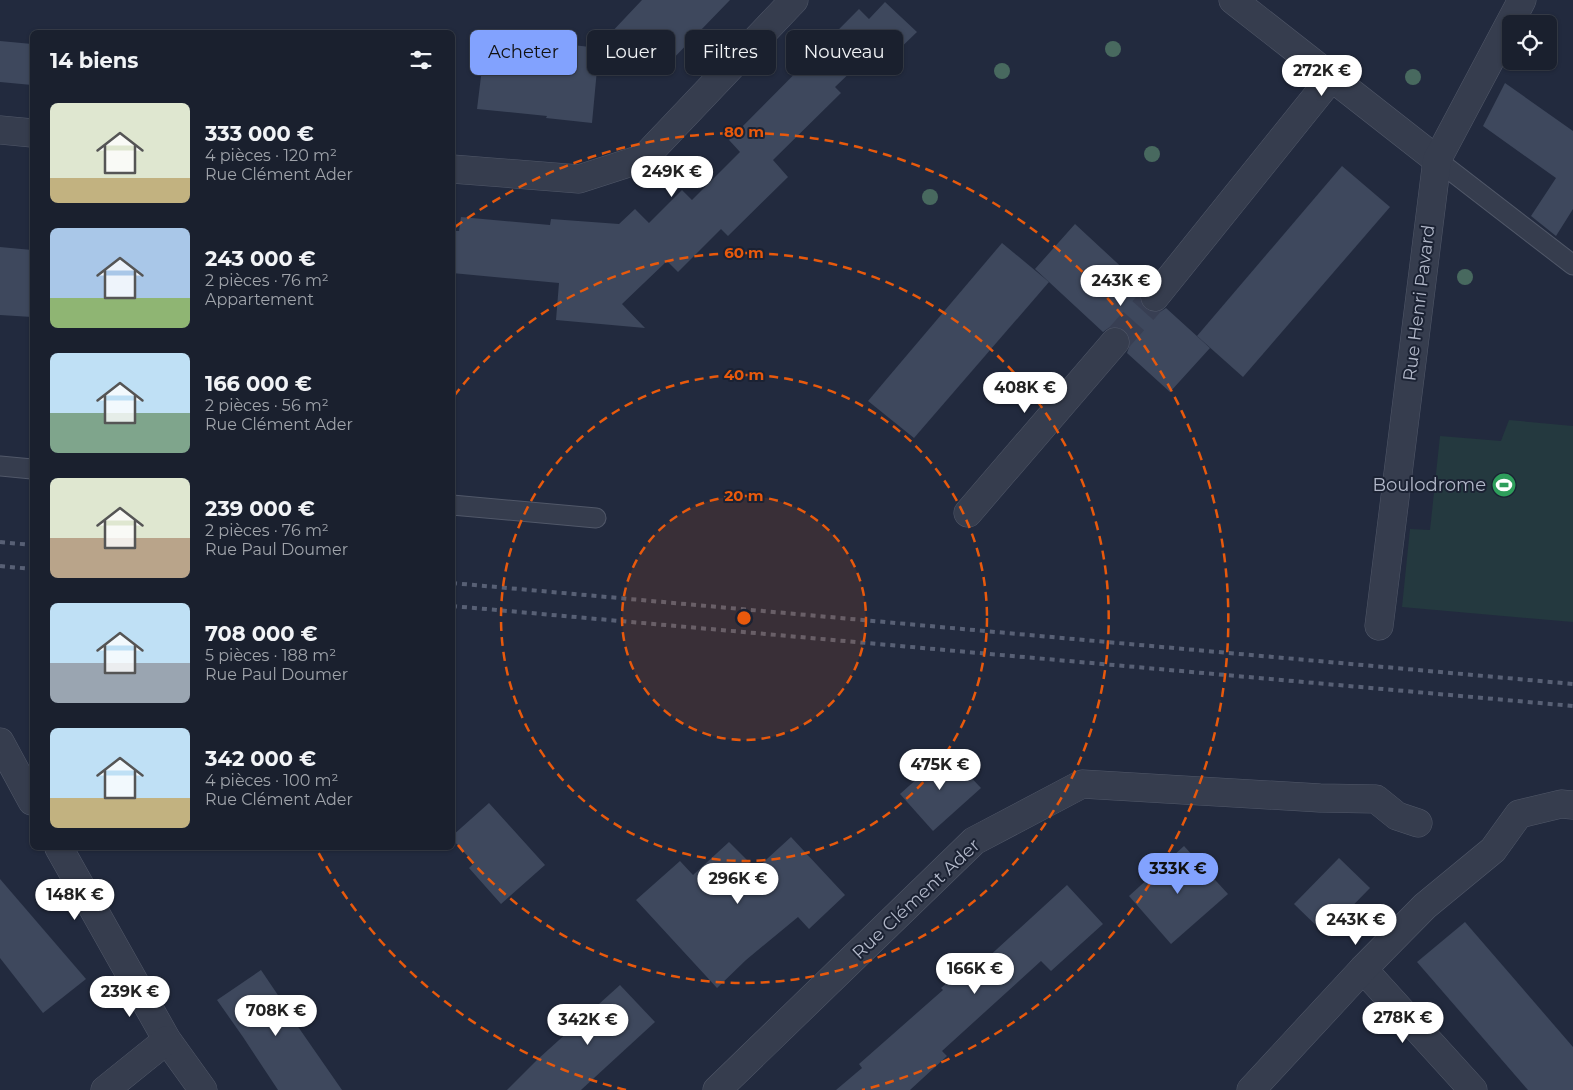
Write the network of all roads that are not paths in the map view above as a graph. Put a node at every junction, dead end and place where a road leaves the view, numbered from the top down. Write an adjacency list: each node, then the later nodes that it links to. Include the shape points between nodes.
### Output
1 (794, 0): 8 (street, via 644,158 579,179)
2 (1234, 0): 4 (street)
3 (1522, 0): 7 (street, Rue Henri Pavard)
4 (1332, 77): 7 (street); 10 (street)
5 (0, 130): 6 (street)
6 (30, 133)
7 (1437, 160): 9 (lane); 17 (street, Rue Henri Pavard)
8 (455, 169)
9 (1573, 265)
10 (1154, 297)
11 (1115, 342): 15 (street)
12 (0, 466): 13 (lane)
13 (30, 469)
14 (455, 505): 16 (lane)
15 (968, 514)
16 (596, 518)
17 (1379, 626)
18 (0, 742): 19 (street)
19 (30, 797)
20 (1573, 805): 23 (street, via 1561,804 1519,814 1493,850 1425,906)
21 (1418, 822): 27 (street, Rue Clément Ader, via 1397,816 1376,799 1082,784 974,841)
22 (60, 850): 24 (street)
23 (1363, 969): 28 (street); 29 (street)
24 (167, 1040): 25 (street); 26 (street)
25 (105, 1090)
26 (203, 1090)
27 (717, 1090)
28 (1251, 1090)
29 (1474, 1090)

